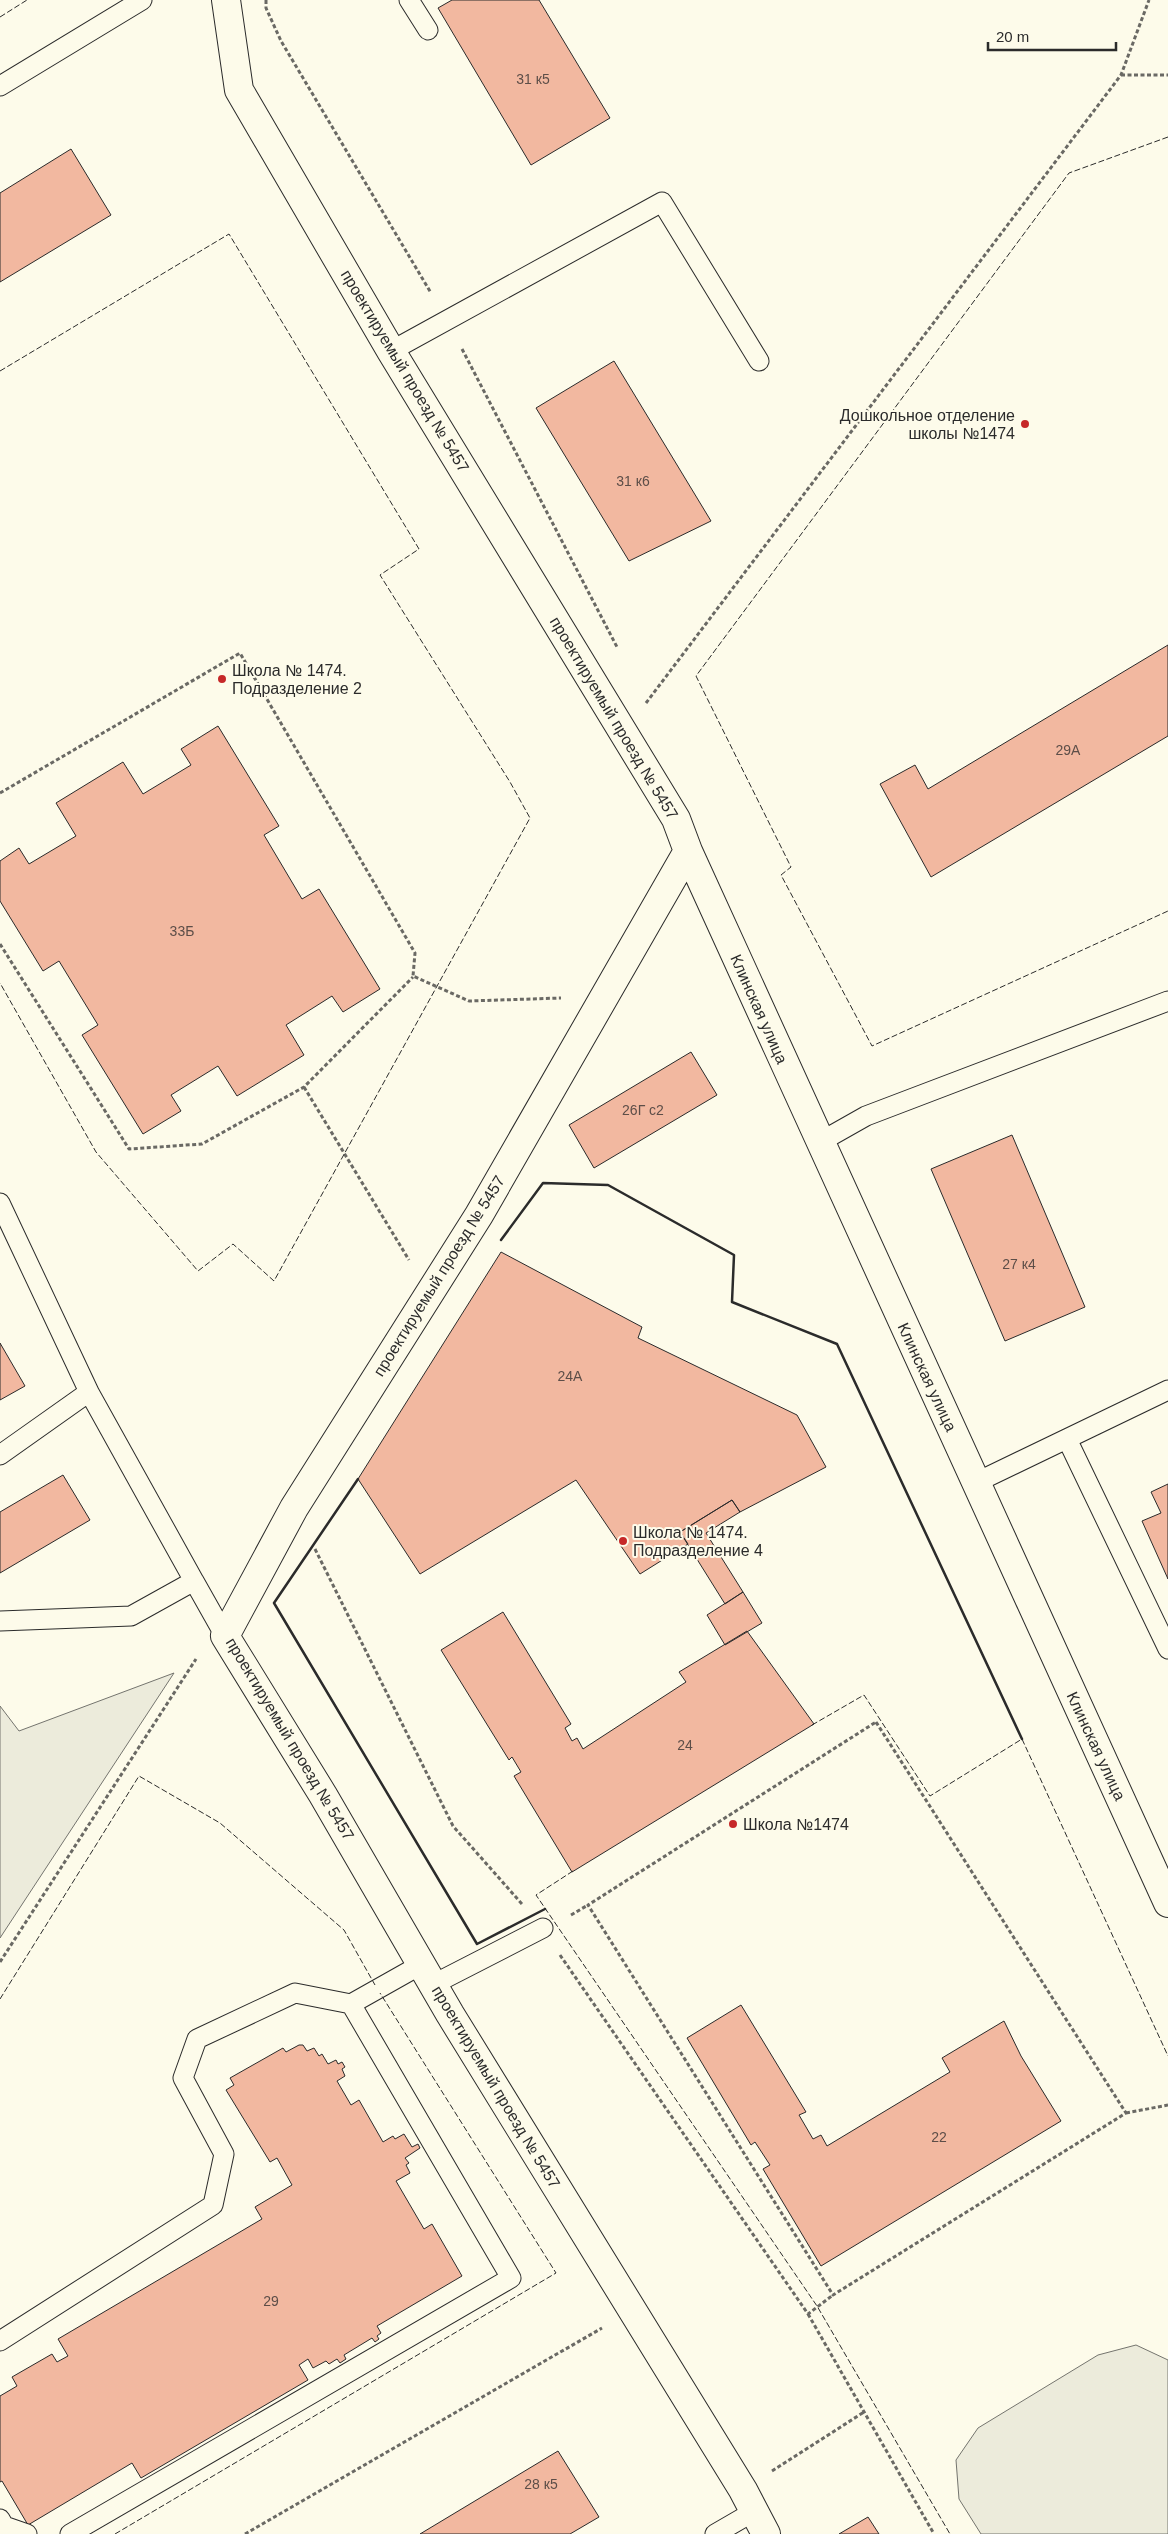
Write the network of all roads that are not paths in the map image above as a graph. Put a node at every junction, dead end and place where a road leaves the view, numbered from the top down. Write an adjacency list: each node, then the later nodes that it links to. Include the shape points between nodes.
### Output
1 (142, 0): 5 (lane)
2 (226, 0): 6 (street, проектируемый проезд № 5457, via 239,90)
3 (410, 0): 4 (lane)
4 (428, 30)
5 (0, 86)
6 (391, 351): 7 (lane, via 662,202); 8 (street, проектируемый проезд № 5457, via 676,819)
7 (760, 361)
8 (688, 851): 10 (street, Клинская улица); 19 (street, проектируемый проезд № 5457, via 479,1215 294,1508)
9 (1168, 1001): 10 (lane, via 866,1116)
10 (820, 1142): 16 (street, Клинская улица)
11 (0, 1203): 13 (lane)
12 (1168, 1390): 14 (lane)
13 (89, 1392): 15 (lane); 17 (lane)
14 (1067, 1439): 16 (lane); 20 (lane)
15 (0, 1455)
16 (975, 1483): 21 (street, Клинская улица)
17 (194, 1581): 18 (lane, via 131,1616); 19 (lane)
18 (0, 1621)
19 (225, 1636): 23 (street, проектируемый проезд № 5457)
20 (1168, 1649)
21 (1168, 1903)
22 (543, 1928): 23 (lane)
23 (428, 1974): 24 (lane); 26 (street, проектируемый проезд № 5457)
24 (351, 2004): 25 (lane, via 295,1993 196,2039 183,2078 224,2154 213,2205); 29 (lane, via 511,2278)
25 (0, 2342)
26 (754, 2512): 30 (lane)
27 (0, 2519): 28 (lane, via 4,2526)
28 (27, 2534)
29 (70, 2534)
30 (715, 2534)

